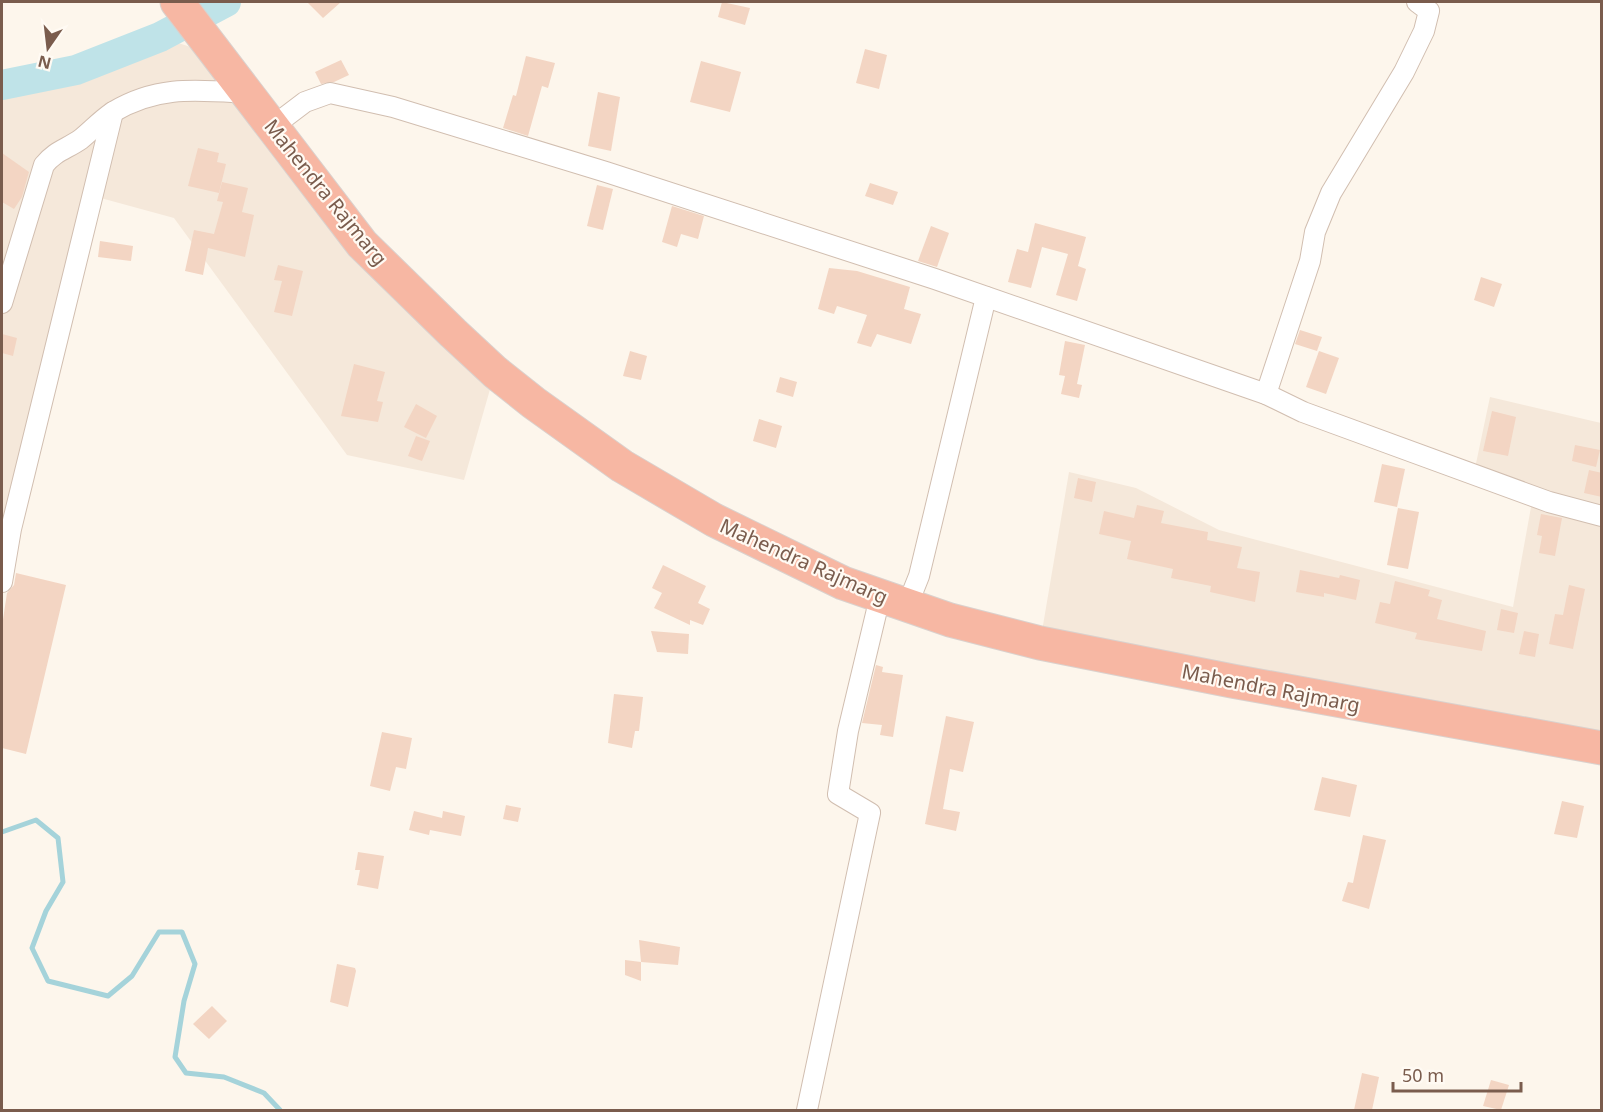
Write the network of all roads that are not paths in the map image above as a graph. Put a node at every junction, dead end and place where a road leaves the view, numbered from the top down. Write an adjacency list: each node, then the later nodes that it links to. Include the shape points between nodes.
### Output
1 (177, 2): 3 (highway, Mahendra Rajmarg)
2 (1417, 2): 8 (street, via 1429,11 1424,31 1327,203)
3 (247, 93): 4 (street, via 180,89); 5 (highway, Mahendra Rajmarg)
4 (113, 112): 7 (street, via 79,140 53,153 44,165); 10 (street, via 11,529)
5 (272, 127): 6 (street, via 304,102 330,93 606,171); 11 (highway, Mahendra Rajmarg, via 362,244 495,372 534,403 622,466 714,520 843,583)
6 (986, 297): 8 (street); 11 (street, via 919,576)
7 (2, 303)
8 (1266, 394): 9 (street, via 1550,502)
9 (1602, 516)
10 (2, 582)
11 (894, 602): 12 (highway, Mahendra Rajmarg, via 1051,645); 13 (street, via 848,731 838,794 870,813)
12 (1602, 748)
13 (807, 1110)

